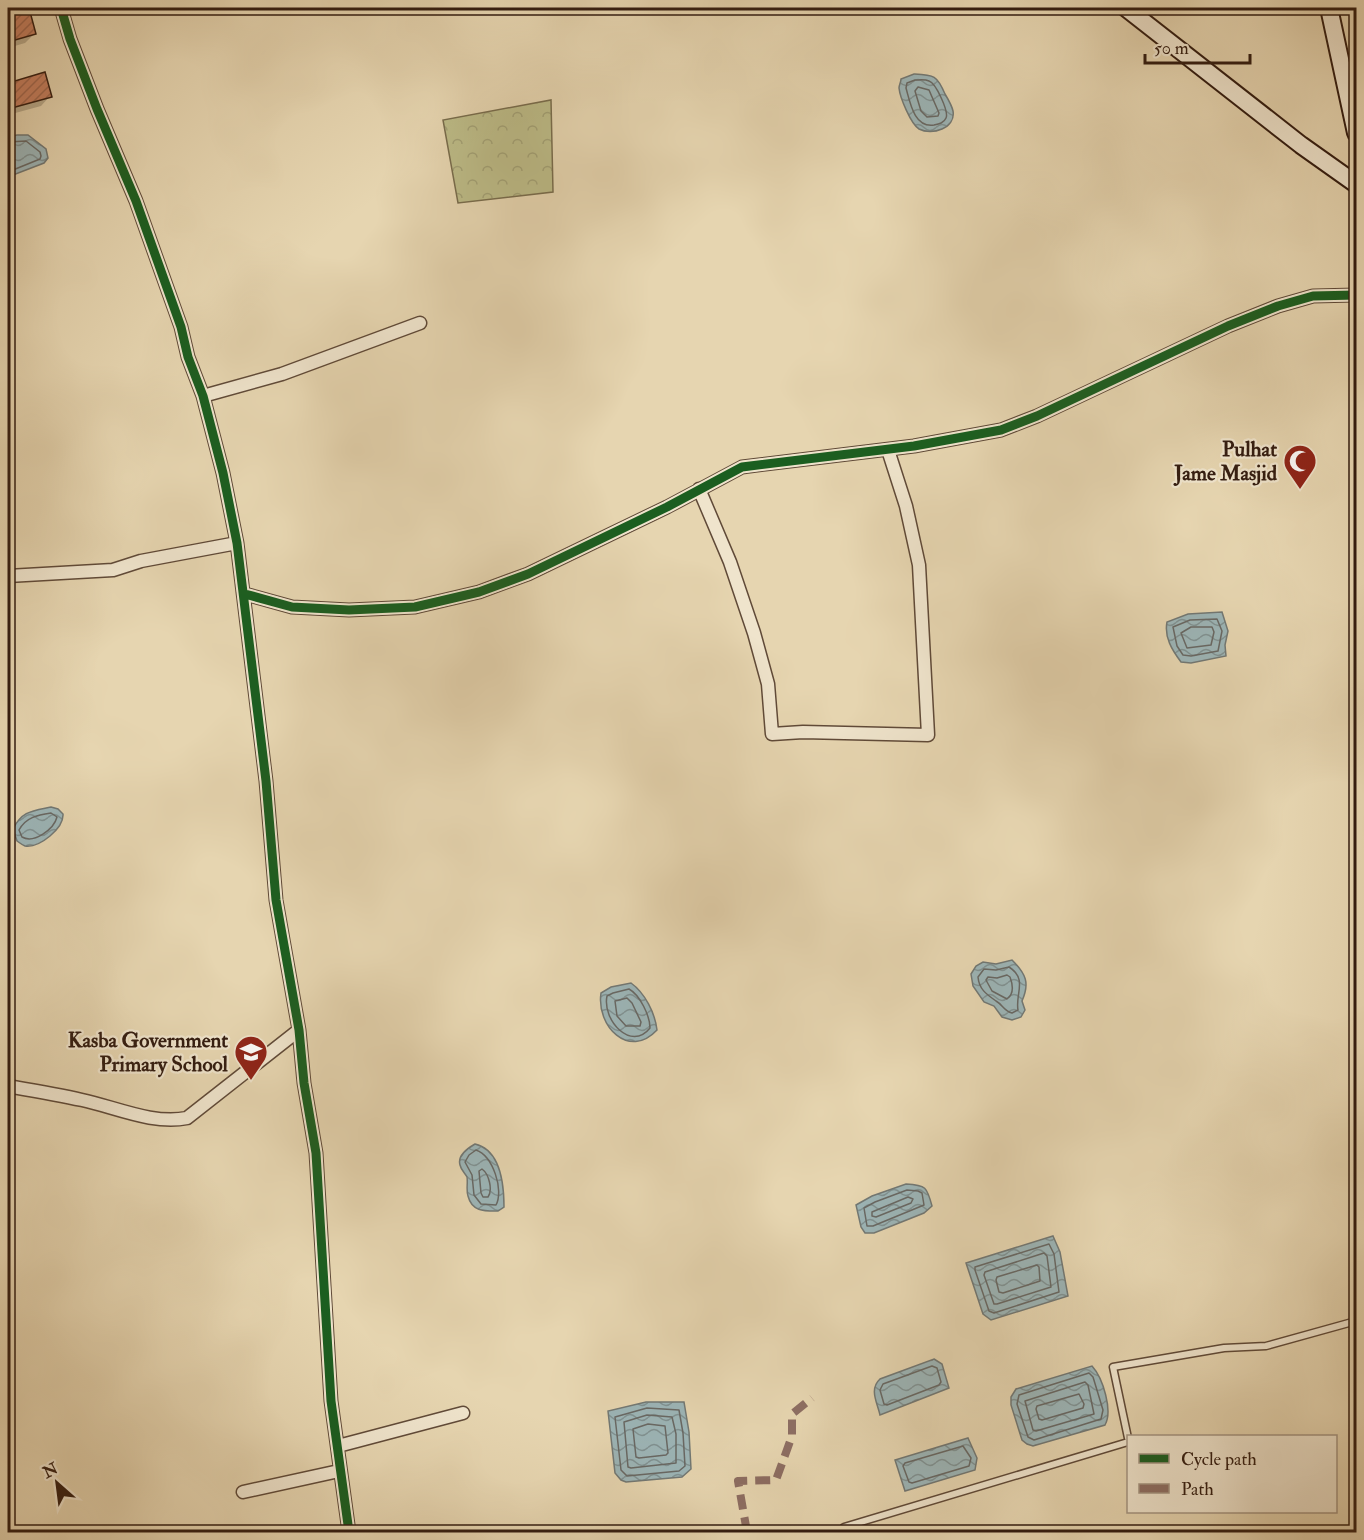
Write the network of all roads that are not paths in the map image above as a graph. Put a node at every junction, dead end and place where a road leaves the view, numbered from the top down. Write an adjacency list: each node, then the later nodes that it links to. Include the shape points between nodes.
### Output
1 (61, 8): 8 (street, via 97,109 136,201)
2 (1126, 8): 5 (main road)
3 (1329, 8): 4 (main road)
4 (1356, 134)
5 (1356, 184)
6 (1356, 295): 9 (street, via 1313,296 1278,306 1001,429)
7 (420, 323): 8 (street, via 282,374)
8 (203, 396): 11 (street)
9 (888, 450): 10 (street, via 742,467); 10 (street, via 919,565 928,735 772,735 768,684 757,643 730,562)
10 (699, 489): 13 (street, via 528,574 479,592 415,607 291,607)
11 (237, 543): 12 (street, via 113,570); 13 (street)
12 (8, 576)
13 (245, 594): 14 (street, via 276,900)
14 (299, 1030): 15 (street, via 187,1118 174,1121); 20 (street, via 316,1153 327,1357)
15 (8, 1084)
16 (1356, 1321): 18 (lane, via 1266,1346 1224,1348 1113,1366)
17 (463, 1413): 20 (street)
18 (1127, 1435)
19 (1127, 1440): 24 (lane, via 844,1527)
20 (338, 1446): 21 (street)
21 (339, 1471): 22 (street); 23 (street)
22 (243, 1492)
23 (349, 1533)
24 (845, 1533)

